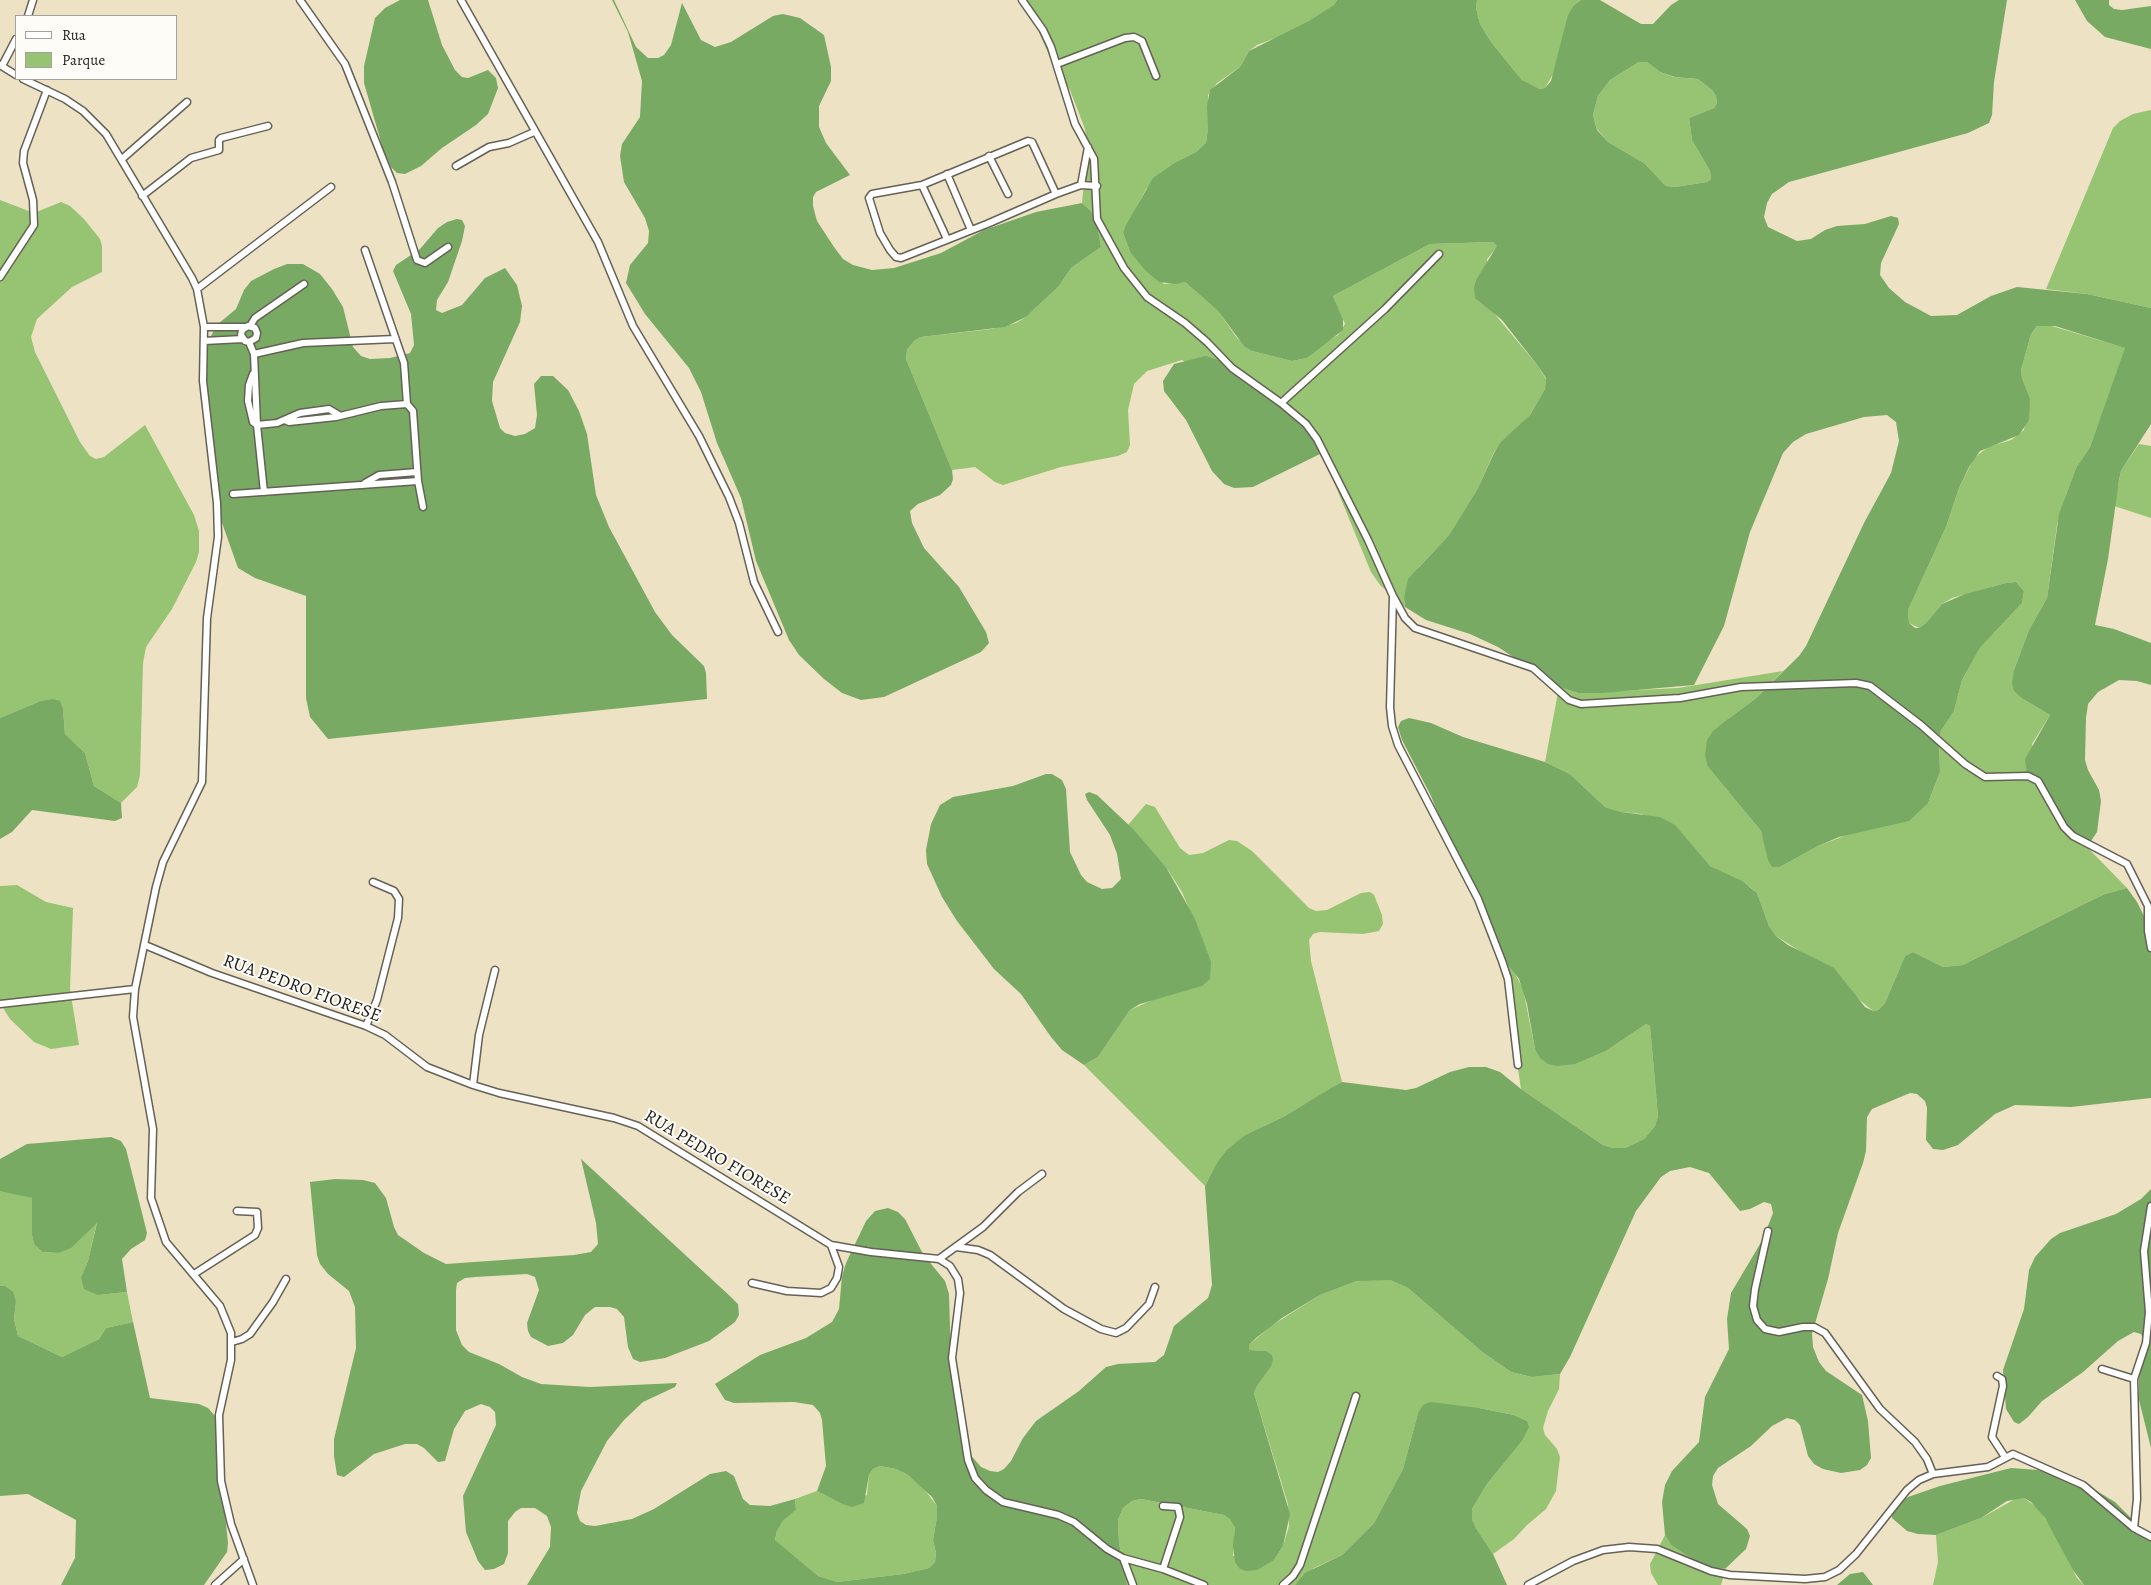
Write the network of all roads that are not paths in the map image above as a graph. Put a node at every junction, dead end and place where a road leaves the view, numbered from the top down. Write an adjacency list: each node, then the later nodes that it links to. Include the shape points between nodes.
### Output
1 (33, 0): 5 (street)
2 (300, 0): 30 (street, via 345,64 392,182 417,260 425,263)
3 (460, 0): 15 (street)
4 (1022, 0): 7 (street, via 1043,30)
5 (28, 15)
6 (15, 41): 8 (street)
7 (1058, 64): 10 (street, via 1134,37 1142,41); 16 (street, via 1075,124)
8 (1, 65): 9 (street)
9 (15, 74)
10 (1156, 76)
11 (25, 80): 12 (street)
12 (47, 90): 18 (street, via 83,111 106,134); 33 (street, via 24,151 23,163 34,200 34,225)
13 (187, 102): 18 (street)
14 (268, 126): 27 (street, via 221,138 219,150 191,158)
15 (534, 132): 19 (street, via 489,147); 54 (street, via 598,242 634,326 679,401 729,497 754,582)
16 (1088, 145): 22 (street); 23 (street, via 1094,159)
17 (989, 156): 20 (street); 25 (street); 26 (street, via 1032,142)
18 (122, 159): 27 (street)
19 (456, 166)
20 (946, 174): 21 (street); 28 (street)
21 (922, 185): 29 (street); 29 (street, via 872,194 869,198 871,210 880,233 890,250 900,258)
22 (1081, 185): 23 (street); 26 (street)
23 (1097, 186): 44 (street, via 1098,219 1103,232 1124,268 1147,296 1185,323 1232,368)
24 (331, 187): 35 (street)
25 (1008, 194)
26 (1056, 194): 28 (street)
27 (142, 196): 35 (street)
28 (971, 230): 29 (street)
29 (947, 239)
30 (448, 247)
31 (365, 250): 40 (street)
32 (1439, 254): 44 (street, via 1378,315)
33 (0, 276)
34 (304, 284): 37 (street)
35 (197, 289): 38 (street)
36 (220, 326): 37 (street); 38 (street); 39 (street)
37 (248, 326): 42 (street, via 241,332); 42 (street, via 254,328 256,336)
38 (204, 327): 41 (street)
39 (221, 340): 41 (street); 42 (street)
40 (395, 340): 43 (street, via 303,343); 45 (street, via 404,363)
41 (204, 341): 56 (street, via 203,381 218,537 207,627 202,782 163,862)
42 (246, 341): 43 (street)
43 (254, 354): 46 (street, via 248,401 253,422)
44 (1281, 403): 53 (street, via 1306,424 1317,439)
45 (407, 404): 46 (street, via 381,406 356,414); 47 (street, via 412,411)
46 (257, 425): 50 (street)
47 (418, 472): 48 (street); 49 (street, via 379,475)
48 (418, 481): 49 (street, via 368,486); 52 (street)
49 (366, 483): 50 (street)
50 (264, 492): 51 (street)
51 (233, 494)
52 (423, 507)
53 (1393, 596): 57 (street, via 1405,618 1415,628 1533,668 1569,700 1581,704 1680,698 1741,688 1856,683 1870,686 1984,776 2028,776 2038,781 2064,827 2073,836 2128,864 2148,906); 62 (street, via 1392,726 1398,745 1478,899 1502,961 1508,980)
54 (778, 632)
55 (373, 882): 61 (street, via 394,891 398,899 398,918 377,1000)
56 (145, 945): 59 (street); 61 (street, RUA PEDRO FIORESE, via 212,973)
57 (2151, 948)
58 (495, 970): 63 (street, via 479,1035)
59 (135, 989): 60 (street); 71 (street, via 134,1027 153,1129 151,1198 166,1242)
60 (0, 1004)
61 (366, 1026): 63 (street, RUA PEDRO FIORESE, via 386,1035 427,1067)
62 (1518, 1065)
63 (473, 1085): 68 (street, RUA PEDRO FIORESE, via 638,1126)
64 (1042, 1174): 69 (street)
65 (2151, 1206): 78 (street, via 2144,1251 2149,1312 2146,1343)
66 (237, 1211): 71 (street, via 257,1212 256,1235)
67 (1768, 1231): 81 (street, via 1755,1289 1757,1320 1765,1328 1779,1332 1803,1326 1825,1333 1880,1409 1922,1450)
68 (831, 1245): 70 (street, RUA PEDRO FIORESE); 73 (street, via 839,1267 837,1278 831,1288 821,1293 786,1291)
69 (956, 1247): 70 (street); 74 (street, via 990,1255 1064,1309 1101,1329 1116,1333 1126,1328 1149,1304)
70 (939, 1259): 86 (street, via 950,1266 958,1279 960,1293 952,1358 968,1460 975,1478 1003,1502 1074,1522)
71 (194, 1274): 75 (street, via 220,1306)
72 (286, 1279): 75 (street, via 250,1334)
73 (752, 1283)
74 (1155, 1286)
75 (232, 1342): 85 (street, via 232,1360 220,1414 219,1443 224,1501)
76 (2102, 1368): 78 (street)
77 (1997, 1376): 80 (street, via 2002,1379 2003,1386 1992,1437)
78 (2134, 1379): 83 (street, via 2137,1499)
79 (1356, 1396): 92 (street, via 1300,1565)
80 (2005, 1457): 81 (street, via 1988,1467); 83 (street, via 2013,1454 2083,1485)
81 (1933, 1474): 93 (street, via 1907,1490 1856,1554 1839,1570 1825,1577 1730,1575 1711,1571 1656,1549 1629,1547 1604,1550 1573,1561)
82 (1163, 1506): 87 (street, via 1178,1507 1180,1516)
83 (2134, 1528): 84 (street)
84 (2151, 1538)
85 (244, 1558): 88 (street); 89 (street)
86 (1123, 1558): 87 (street); 90 (street)
87 (1163, 1568): 91 (street)
88 (215, 1585)
89 (253, 1585)
90 (1133, 1585)
91 (1204, 1585)
92 (1284, 1585)
93 (1528, 1585)

